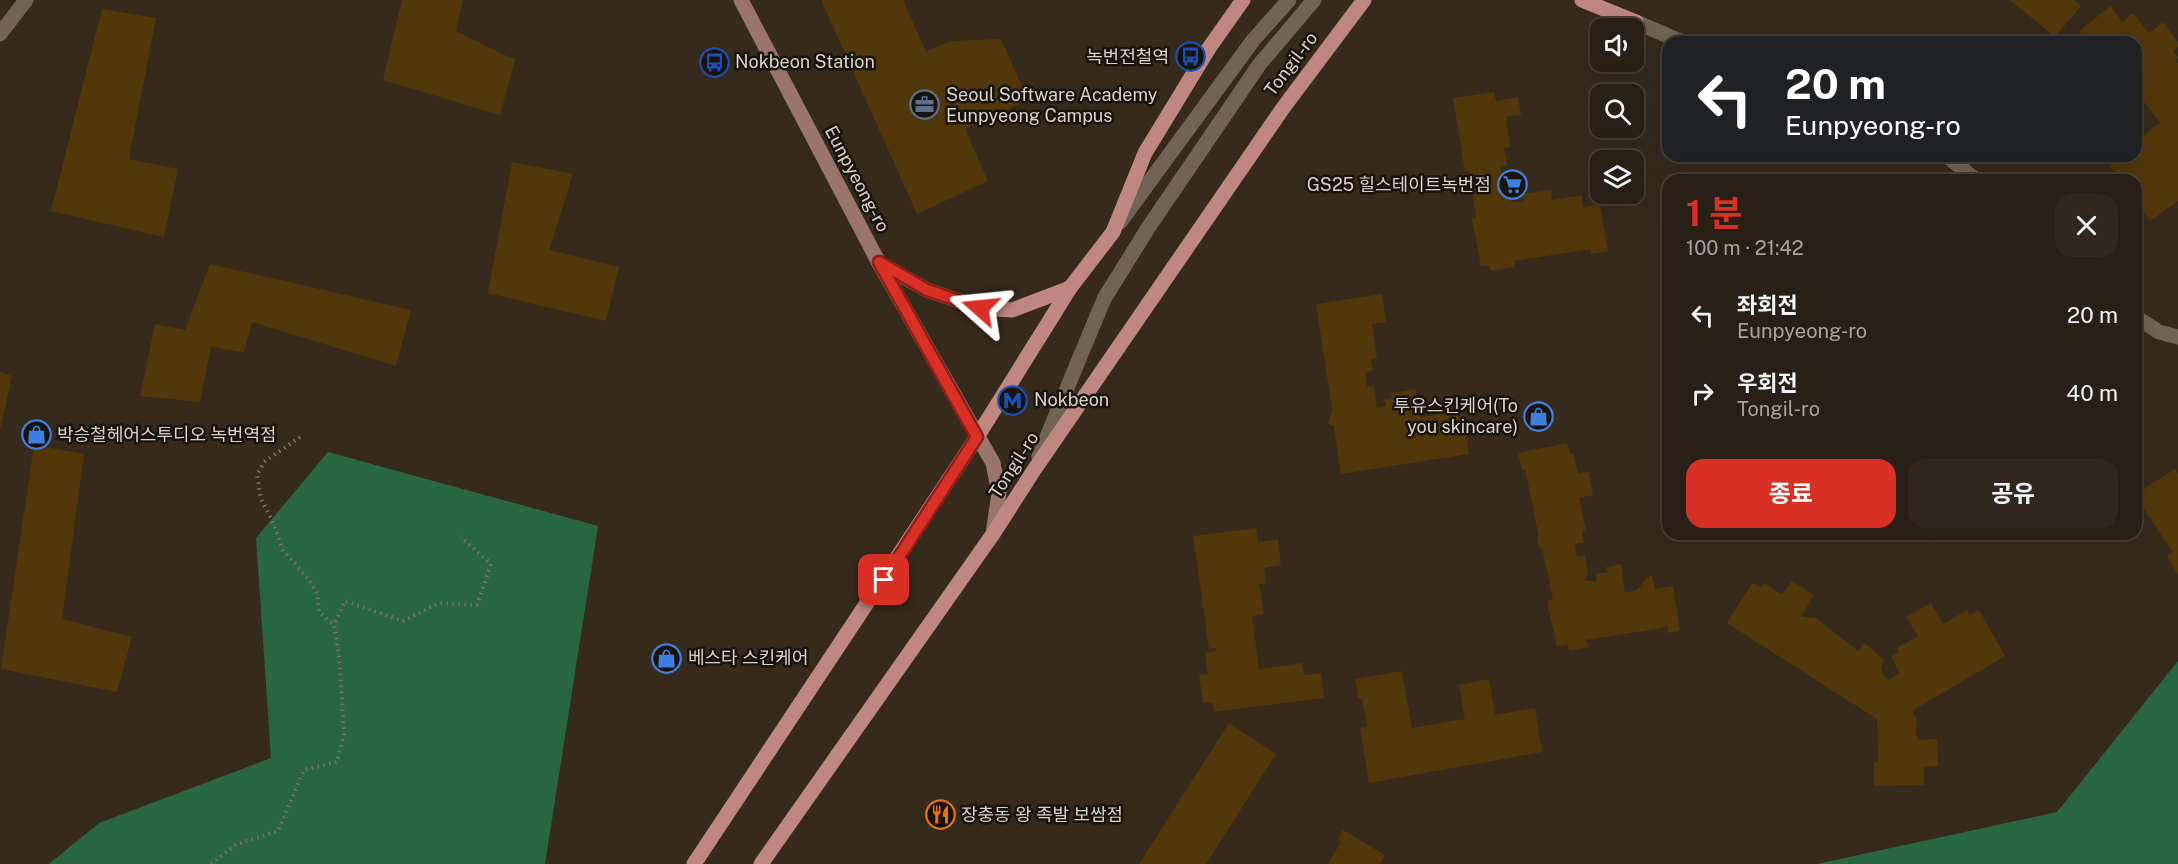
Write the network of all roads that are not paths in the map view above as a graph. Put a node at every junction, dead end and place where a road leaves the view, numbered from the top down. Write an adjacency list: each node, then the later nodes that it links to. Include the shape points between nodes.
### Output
1 (26, 0): 12 (street)
2 (741, 0): 17 (main road, Eunpyeong-ro)
3 (1243, 0): 16 (main road, via 1145,153)
4 (1289, 0): 16 (street, via 1254,39)
5 (1314, 0): 22 (street, via 1259,65 1104,298)
6 (1364, 0): 22 (main road, Tongil-ro, via 1283,108)
7 (1582, 0): 9 (main road)
8 (1600, 0): 10 (main road)
9 (1626, 18)
10 (1629, 18)
11 (1644, 25): 13 (street)
12 (0, 34)
13 (1668, 36)
14 (1954, 162): 15 (street)
15 (1969, 174)
16 (1113, 232): 18 (main road)
17 (879, 262): 18 (main road, via 927,290 980,308 1012,310); 21 (main road, Eunpyeong-ro)
18 (1070, 288): 21 (main road)
19 (2142, 321): 20 (street, via 2159,332)
20 (2178, 337)
21 (977, 437): 23 (main road, Eunpyeong-ro, via 993,463 999,493); 24 (main road)
22 (1034, 470): 23 (main road, Tongil-ro)
23 (993, 534): 25 (main road, Tongil-ro)
24 (694, 864)
25 (761, 864)

